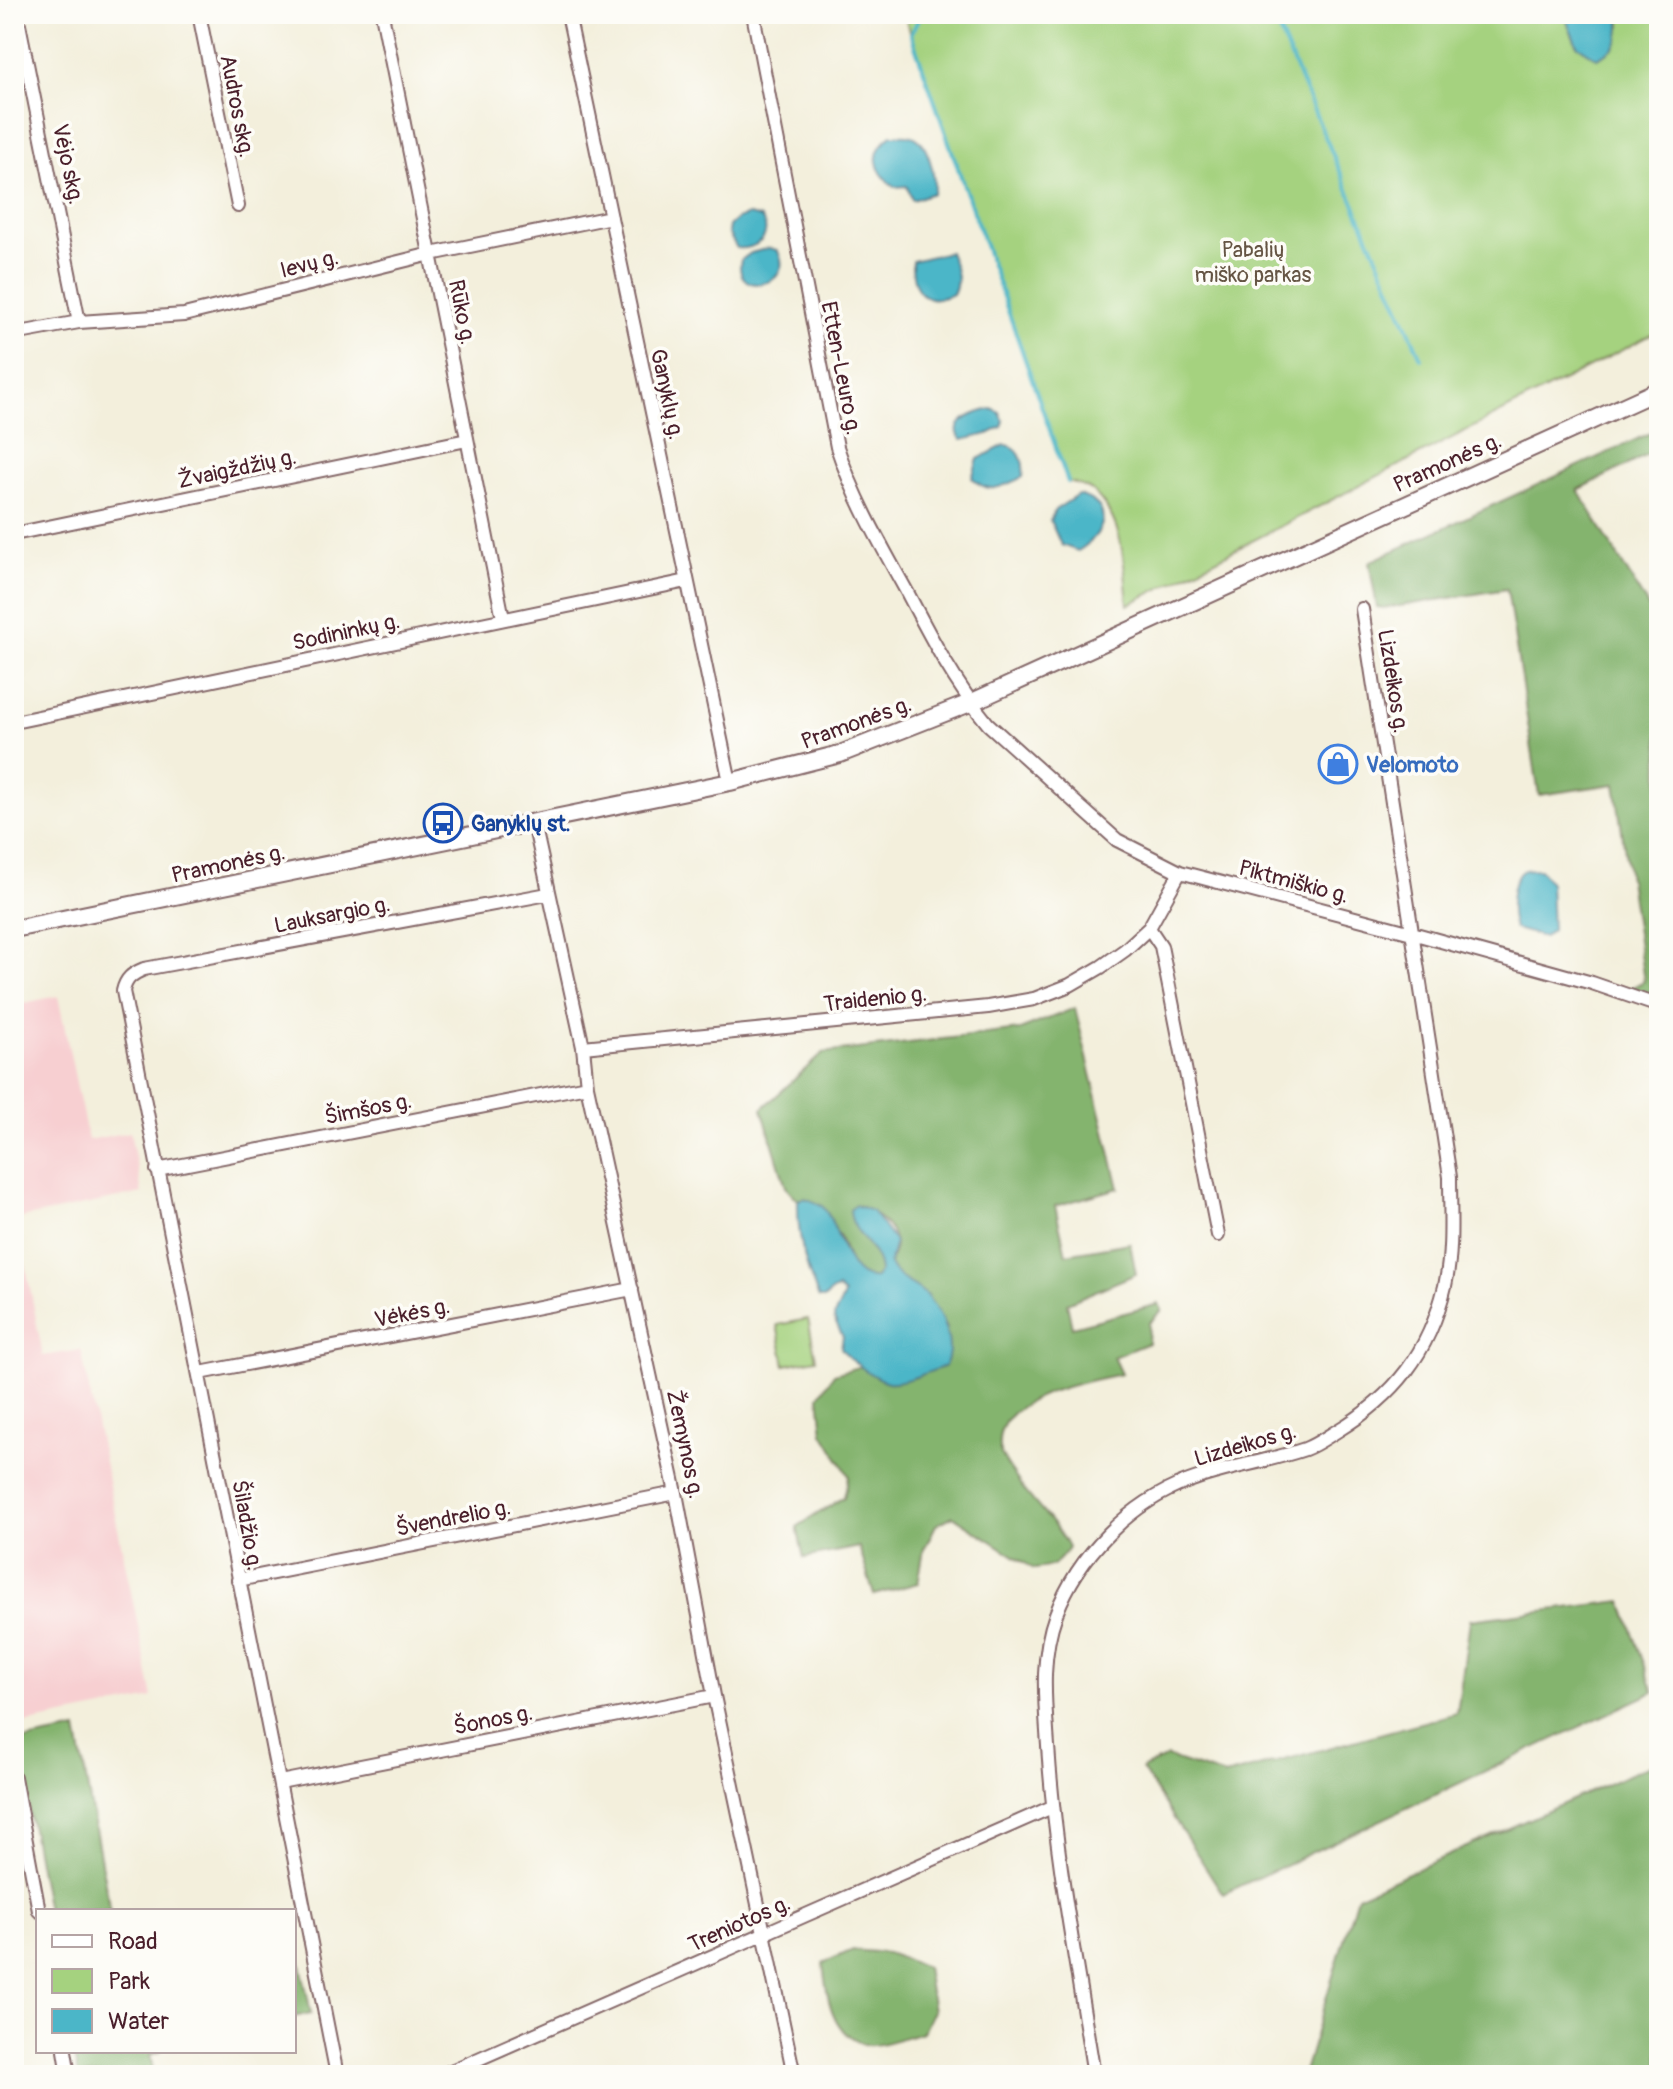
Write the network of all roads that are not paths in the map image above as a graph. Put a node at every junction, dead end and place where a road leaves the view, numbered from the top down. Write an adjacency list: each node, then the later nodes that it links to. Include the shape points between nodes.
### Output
1 (17, 14): 9 (street, Vėjo skg.)
2 (199, 14): 6 (street, Audros skg.)
3 (382, 14): 8 (street, Rūko g.)
4 (568, 14): 7 (street, Ganyklų g.)
5 (753, 14): 17 (street, Etten-Leuro g., via 837,447 884,551)
6 (238, 206)
7 (611, 217): 8 (street, Ievų g.); 14 (street, Ganyklų g.)
8 (431, 254): 9 (street, Ievų g., via 184,315); 12 (street, Rūko g.)
9 (79, 322): 10 (street, Ievų g.)
10 (14, 334)
11 (1659, 390): 17 (main road, Pramonės g.)
12 (467, 440): 13 (street, Žvaigždžių g.); 16 (street, Rūko g.)
13 (14, 534)
14 (687, 581): 16 (street, Sodininkų g.); 19 (street, Ganyklų g.)
15 (1362, 609): 25 (street, Lizdeikos g.)
16 (503, 618): 18 (street, Sodininkų g.)
17 (970, 703): 19 (main road, Pramonės g., via 840,754); 21 (street, Piktmiškio g., via 1117,840)
18 (14, 722)
19 (730, 782): 20 (main road, Pramonės g.)
20 (534, 823): 22 (street, Žemynos g.); 24 (main road, Pramonės g.)
21 (1180, 872): 23 (street, Traidenio g.); 25 (street, Piktmiškio g.)
22 (548, 894): 26 (street, Lauksargio g., via 144,969); 28 (street, Žemynos g.)
23 (1149, 928): 28 (street, Traidenio g., via 1101,967 1034,999); 31 (street, via 1161,946)
24 (14, 929)
25 (1412, 933): 27 (street, Piktmiškio g.); 39 (street, Lizdeikos g., via 1450,1177 1451,1236 1437,1316 1404,1375 1358,1419 1309,1448 1187,1481 1114,1529 1079,1568 1056,1615 1043,1670)
26 (126, 981): 30 (street, Šiladžio g., via 123,991)
27 (1659, 1006)
28 (583, 1047): 29 (street, Žemynos g.)
29 (587, 1086): 30 (street, Šimšos g.); 32 (street, Žemynos g.)
30 (157, 1170): 33 (street, Šiladžio g.)
31 (1218, 1235)
32 (632, 1289): 33 (street, Vėkės g.); 34 (street, Žemynos g.)
33 (200, 1373): 35 (street, Šiladžio g.)
34 (676, 1493): 35 (street, Švendrelio g.); 36 (street, Žemynos g.)
35 (238, 1580): 38 (street, Šiladžio g.)
36 (714, 1696): 38 (street, Šonos g.); 41 (street, Žemynos g.)
37 (14, 1777): 40 (street)
38 (280, 1782): 44 (street, Šiladžio g.)
39 (1052, 1807): 41 (street, Treniotos g.); 47 (street, Lizdeikos g.)
40 (39, 1909)
41 (765, 1934): 45 (street, Treniotos g.); 46 (street, Žemynos g.)
42 (65, 2053): 43 (street)
43 (69, 2075)
44 (337, 2075)
45 (442, 2075)
46 (794, 2075)
47 (1094, 2075)

